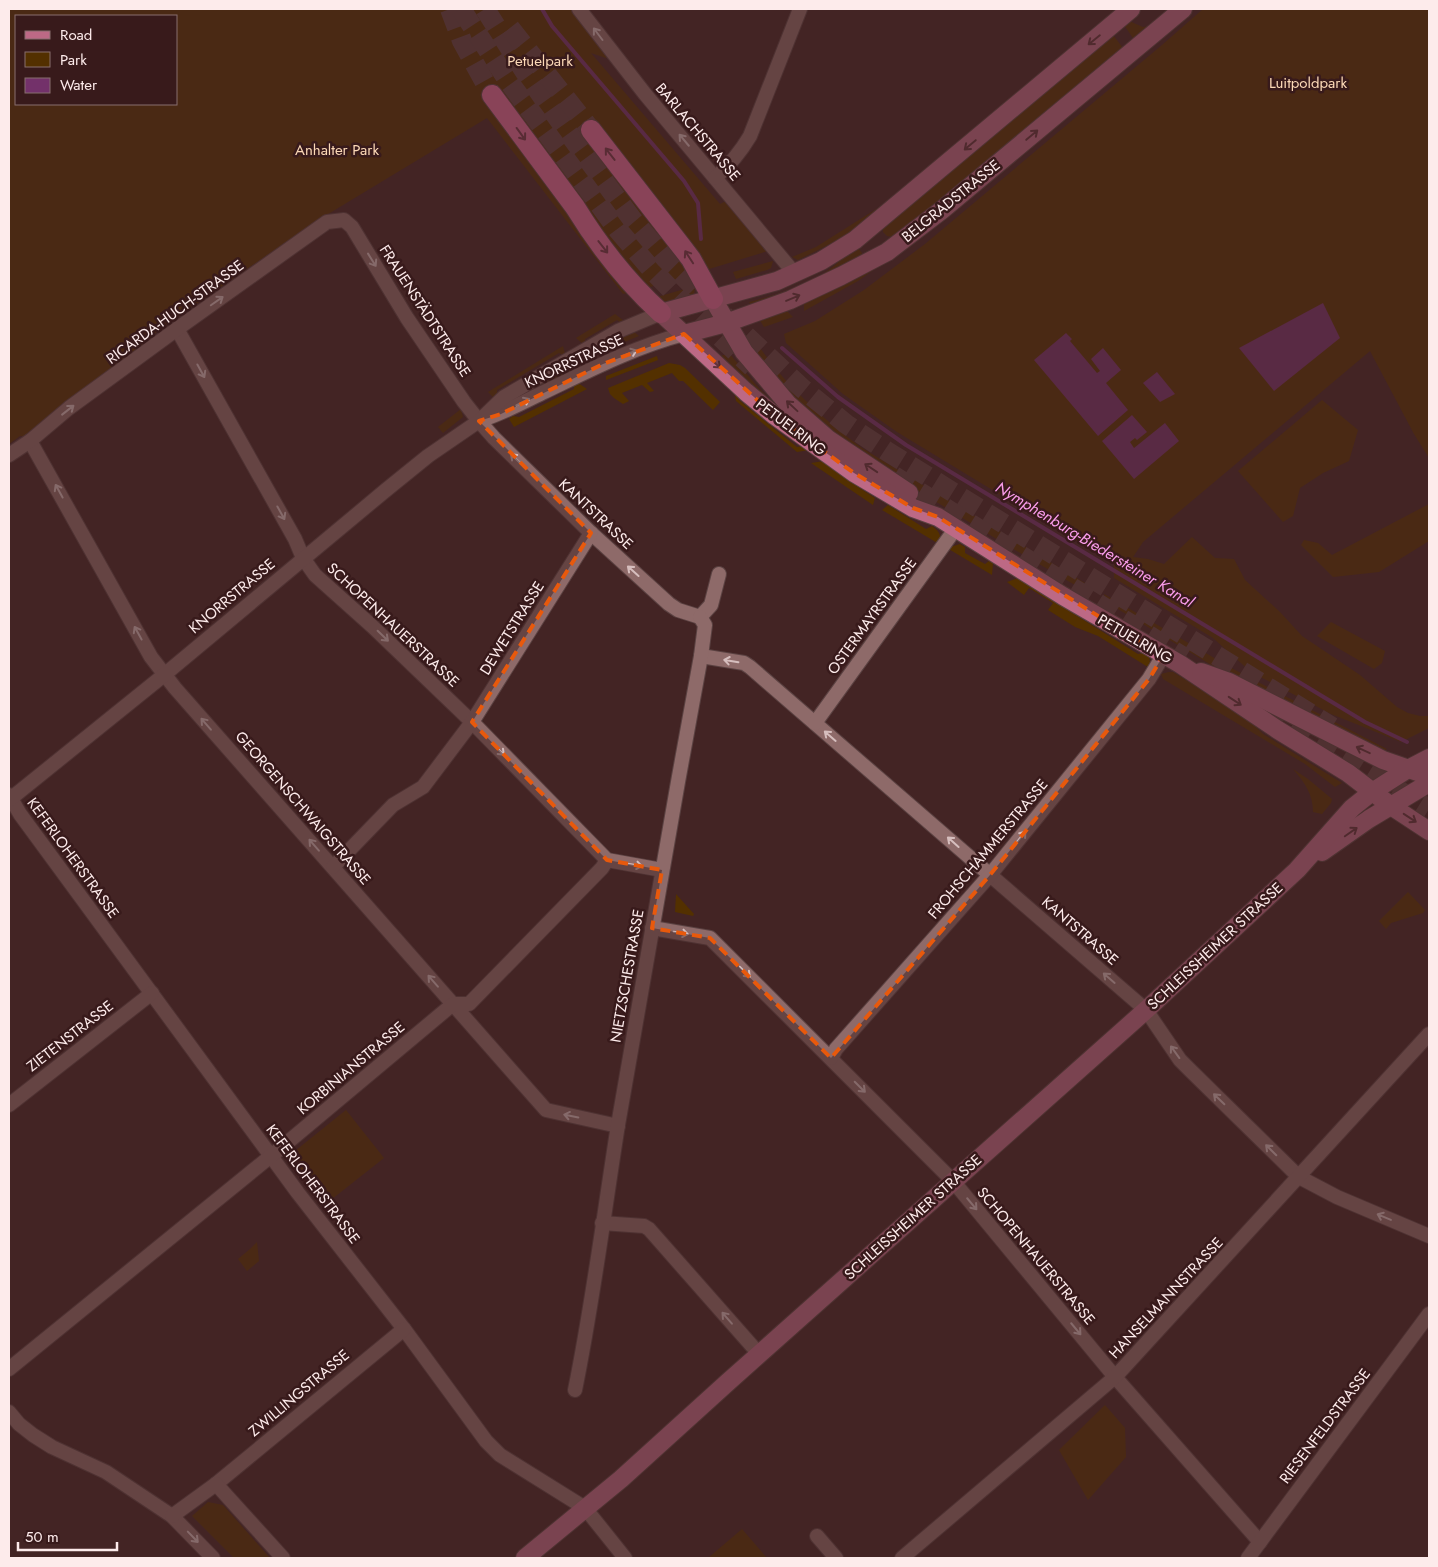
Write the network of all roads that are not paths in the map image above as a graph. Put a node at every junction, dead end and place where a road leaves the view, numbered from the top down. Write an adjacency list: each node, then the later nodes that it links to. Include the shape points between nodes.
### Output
1 (579, 9): 7 (street, BARLACHSTRASSE, one-way to 1)
2 (800, 9): 7 (street, via 750,136 735,159)
3 (1131, 9): 9 (main road, BELGRADSTRASSE, one-way to 9)
4 (1182, 9): 11 (main road, BELGRADSTRASSE, one-way to 4)
5 (492, 95): 15 (highway, one-way to 15, via 634,287)
6 (591, 130): 14 (highway, one-way to 6, via 682,246)
7 (715, 178): 13 (street, BARLACHSTRASSE)
8 (344, 220): 17 (street, RICARDA-HUCH-STRASSE, one-way to 8, via 327,222); 19 (street, FRAUENSTÄDTSTRASSE, one-way to 19, via 352,227 408,318)
9 (877, 223): 10 (main road, BELGRADSTRASSE); 11 (main road, via 878,233 886,242)
10 (855, 240): 12 (main road, via 864,244 870,253); 13 (main road, BELGRADSTRASSE)
11 (898, 243): 12 (main road, BELGRADSTRASSE)
12 (868, 262): 16 (main road, BELGRADSTRASSE, one-way to 12, via 806,293)
13 (795, 274): 14 (main road, BELGRADSTRASSE)
14 (713, 299): 15 (main road, BELGRADSTRASSE); 16 (main road, PETUELRING)
15 (661, 313): 18 (main road, PETUELRING); 19 (street, KNORRSTRASSE, via 618,331 504,397)
16 (726, 323): 18 (main road, BELGRADSTRASSE); 22 (main road, PETUELRING, one-way to 16, via 923,502 828,439 788,404 744,352)
17 (177, 329): 20 (street, RICARDA-HUCH-STRASSE, one-way to 17, via 69,408); 25 (street, SCHOPENHAUERSTRASSE, one-way to 25)
18 (684, 334): 19 (street, KNORRSTRASSE, one-way to 18, via 501,414 611,360); 22 (main road, PETUELRING, one-way to 22, via 746,392 804,438 899,500)
19 (478, 421): 24 (street, KANTSTRASSE, one-way to 19); 25 (street, KNORRSTRASSE, via 428,456)
20 (30, 441): 21 (street, RICARDA-HUCH-STRASSE); 31 (street, GEORGENSCHWAIGSTRASSE, one-way to 20)
21 (9, 455)
22 (938, 518): 23 (main road, PETUELRING)
23 (956, 528): 29 (main road, PETUELRING); 33 (street, OSTERMAYRSTRASSE)
24 (591, 533): 27 (street, KANTSTRASSE, one-way to 24, via 670,604); 32 (street, DEWETSTRASSE)
25 (303, 558): 31 (street, KNORRSTRASSE); 32 (street, SCHOPENHAUERSTRASSE, one-way to 32, via 315,575)
26 (719, 574): 27 (street, via 711,605)
27 (700, 617): 28 (street, NIETZSCHESTRASSE, via 705,625)
28 (701, 656): 33 (street, KANTSTRASSE, one-way to 28, via 744,663); 44 (street, NIETZSCHESTRASSE)
29 (1163, 656): 30 (main road, PETUELRING); 46 (street, FROHSCHAMMERSTRASSE, one-way to 29, via 1149,679)
30 (1180, 664): 35 (main road, PETUELRING, one-way to 30, via 1356,747 1229,682); 38 (main road, PETUELRING, one-way to 38)
31 (164, 675): 39 (street, KNORRSTRASSE); 43 (street, GEORGENSCHWAIGSTRASSE, one-way to 31)
32 (472, 722): 42 (street, SCHOPENHAUERSTRASSE, one-way to 42); 43 (street, DEWETSTRASSE, via 423,786 393,805)
33 (815, 723): 46 (street, KANTSTRASSE, one-way to 33)
34 (1429, 758): 35 (main road, SCHLEISSHEIMER STRASSE)
35 (1408, 769): 36 (main road, PETUELRING); 38 (main road, SCHLEISSHEIMER STRASSE)
36 (1429, 776)
37 (1429, 783): 40 (main road, SCHLEISSHEIMER STRASSE)
38 (1372, 792): 40 (main road, PETUELRING); 45 (main road, SCHLEISSHEIMER STRASSE, via 1352,808)
39 (9, 798): 48 (street, KEFERLOHERSTRASSE)
40 (1391, 806): 41 (main road, PETUELRING, one-way to 41); 45 (main road, SCHLEISSHEIMER STRASSE, one-way to 40)
41 (1429, 830)
42 (607, 860): 44 (street, one-way to 44); 49 (street, KORBINIANSTRASSE, via 469,1004)
43 (333, 867): 49 (street, GEORGENSCHWAIGSTRASSE, one-way to 43)
44 (662, 870): 47 (street, NIETZSCHESTRASSE)
45 (1297, 870): 50 (main road, SCHLEISSHEIMER STRASSE)
46 (990, 875): 50 (street, KANTSTRASSE, one-way to 46); 52 (street, FROHSCHAMMERSTRASSE)
47 (652, 928): 52 (street, SCHOPENHAUERSTRASSE, one-way to 52, via 710,938); 54 (street, NIETZSCHESTRASSE)
48 (152, 993): 53 (street, ZIETENSTRASSE); 55 (street, KEFERLOHERSTRASSE)
49 (453, 1004): 54 (street, GEORGENSCHWAIGSTRASSE, one-way to 49, via 546,1110); 55 (street, KORBINIANSTRASSE)
50 (1146, 1010): 56 (street, KANTSTRASSE, one-way to 50, via 1190,1071); 57 (main road, SCHLEISSHEIMER STRASSE)
51 (1429, 1034): 56 (street, HANSELMANNSTRASSE)
52 (831, 1058): 57 (street, SCHOPENHAUERSTRASSE, one-way to 57)
53 (9, 1105)
54 (618, 1126): 58 (street, NIETZSCHESTRASSE)
55 (271, 1156): 61 (street, KEFERLOHERSTRASSE); 63 (street, KORBINIANSTRASSE)
56 (1299, 1177): 59 (street, KANTSTRASSE, one-way to 56, via 1336,1197); 64 (street, HANSELMANNSTRASSE)
57 (953, 1181): 62 (main road, SCHLEISSHEIMER STRASSE); 64 (street, SCHOPENHAUERSTRASSE, one-way to 64)
58 (602, 1223): 62 (street, one-way to 58, via 648,1229); 65 (street, NIETZSCHESTRASSE)
59 (1429, 1236)
60 (1429, 1314): 71 (street, RIESENFELDSTRASSE)
61 (404, 1329): 67 (street, ZWILLINGSTRASSE); 68 (street, KEFERLOHERSTRASSE, via 500,1455)
62 (759, 1354): 68 (main road, SCHLEISSHEIMER STRASSE)
63 (9, 1369)
64 (1115, 1377): 71 (street, SCHOPENHAUERSTRASSE); 77 (street, HANSELMANNSTRASSE)
65 (575, 1390)
66 (9, 1412): 69 (street, via 33,1435 106,1472)
67 (216, 1484): 69 (street, ZWILLINGSTRASSE); 73 (street)
68 (585, 1508): 74 (main road, SCHLEISSHEIMER STRASSE); 75 (street, KEFERLOHERSTRASSE)
69 (172, 1516): 72 (street, one-way to 72)
70 (817, 1536): 76 (street)
71 (1260, 1542): 78 (street, RIESENFELDSTRASSE)
72 (213, 1558)
73 (283, 1558)
74 (525, 1558)
75 (625, 1558)
76 (836, 1558)
77 (902, 1558)
78 (1248, 1558)

